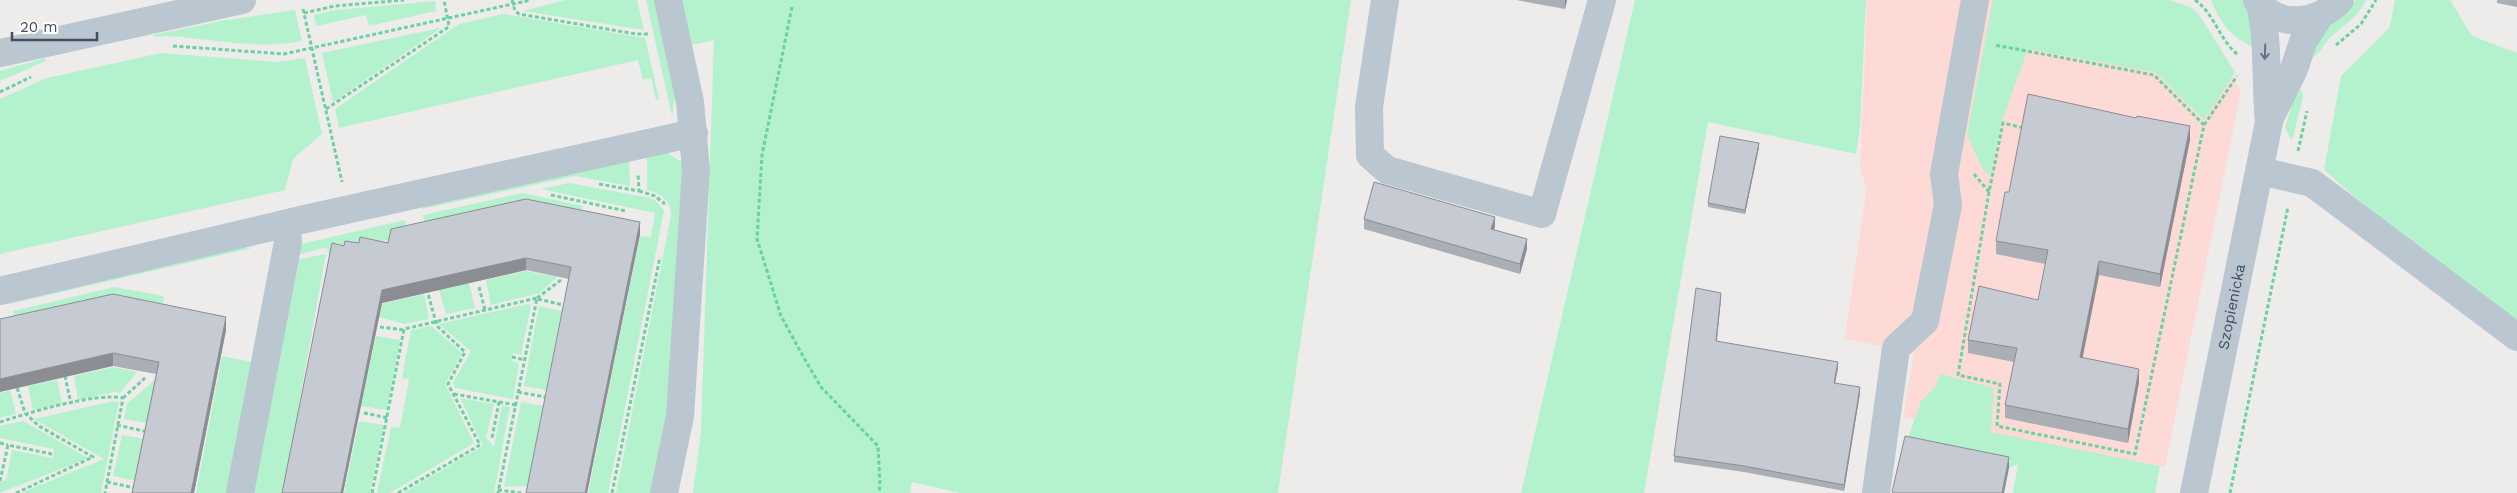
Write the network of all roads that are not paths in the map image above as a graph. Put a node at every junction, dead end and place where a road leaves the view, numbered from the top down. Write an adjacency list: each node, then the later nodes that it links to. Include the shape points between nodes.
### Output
1 (242, 0): 9 (street)
2 (668, 0): 11 (street)
3 (1385, 0): 4 (street, via 1369,107 1370,155 1387,170 1542,214)
4 (1602, 0)
5 (1975, 0): 18 (street, via 1944,174 1948,205 1925,321 1896,348)
6 (2340, 0): 8 (street)
7 (2259, 2): 8 (street, via 2273,14 2289,20); 10 (street, Szopienicka, one-way to 10, via 2266,40)
8 (2319, 17): 10 (street, Szopienicka, via 2303,42 2294,69)
9 (0, 53)
10 (2268, 122): 12 (street, Szopienicka)
11 (694, 133): 13 (street); 17 (street, via 694,208 680,416)
12 (2260, 171): 15 (street, via 2312,183); 19 (street, Szopienicka)
13 (286, 224): 14 (street); 16 (street, via 288,242)
14 (0, 291)
15 (2517, 337)
16 (240, 493)
17 (664, 493)
18 (1876, 493)
19 (2194, 493)

